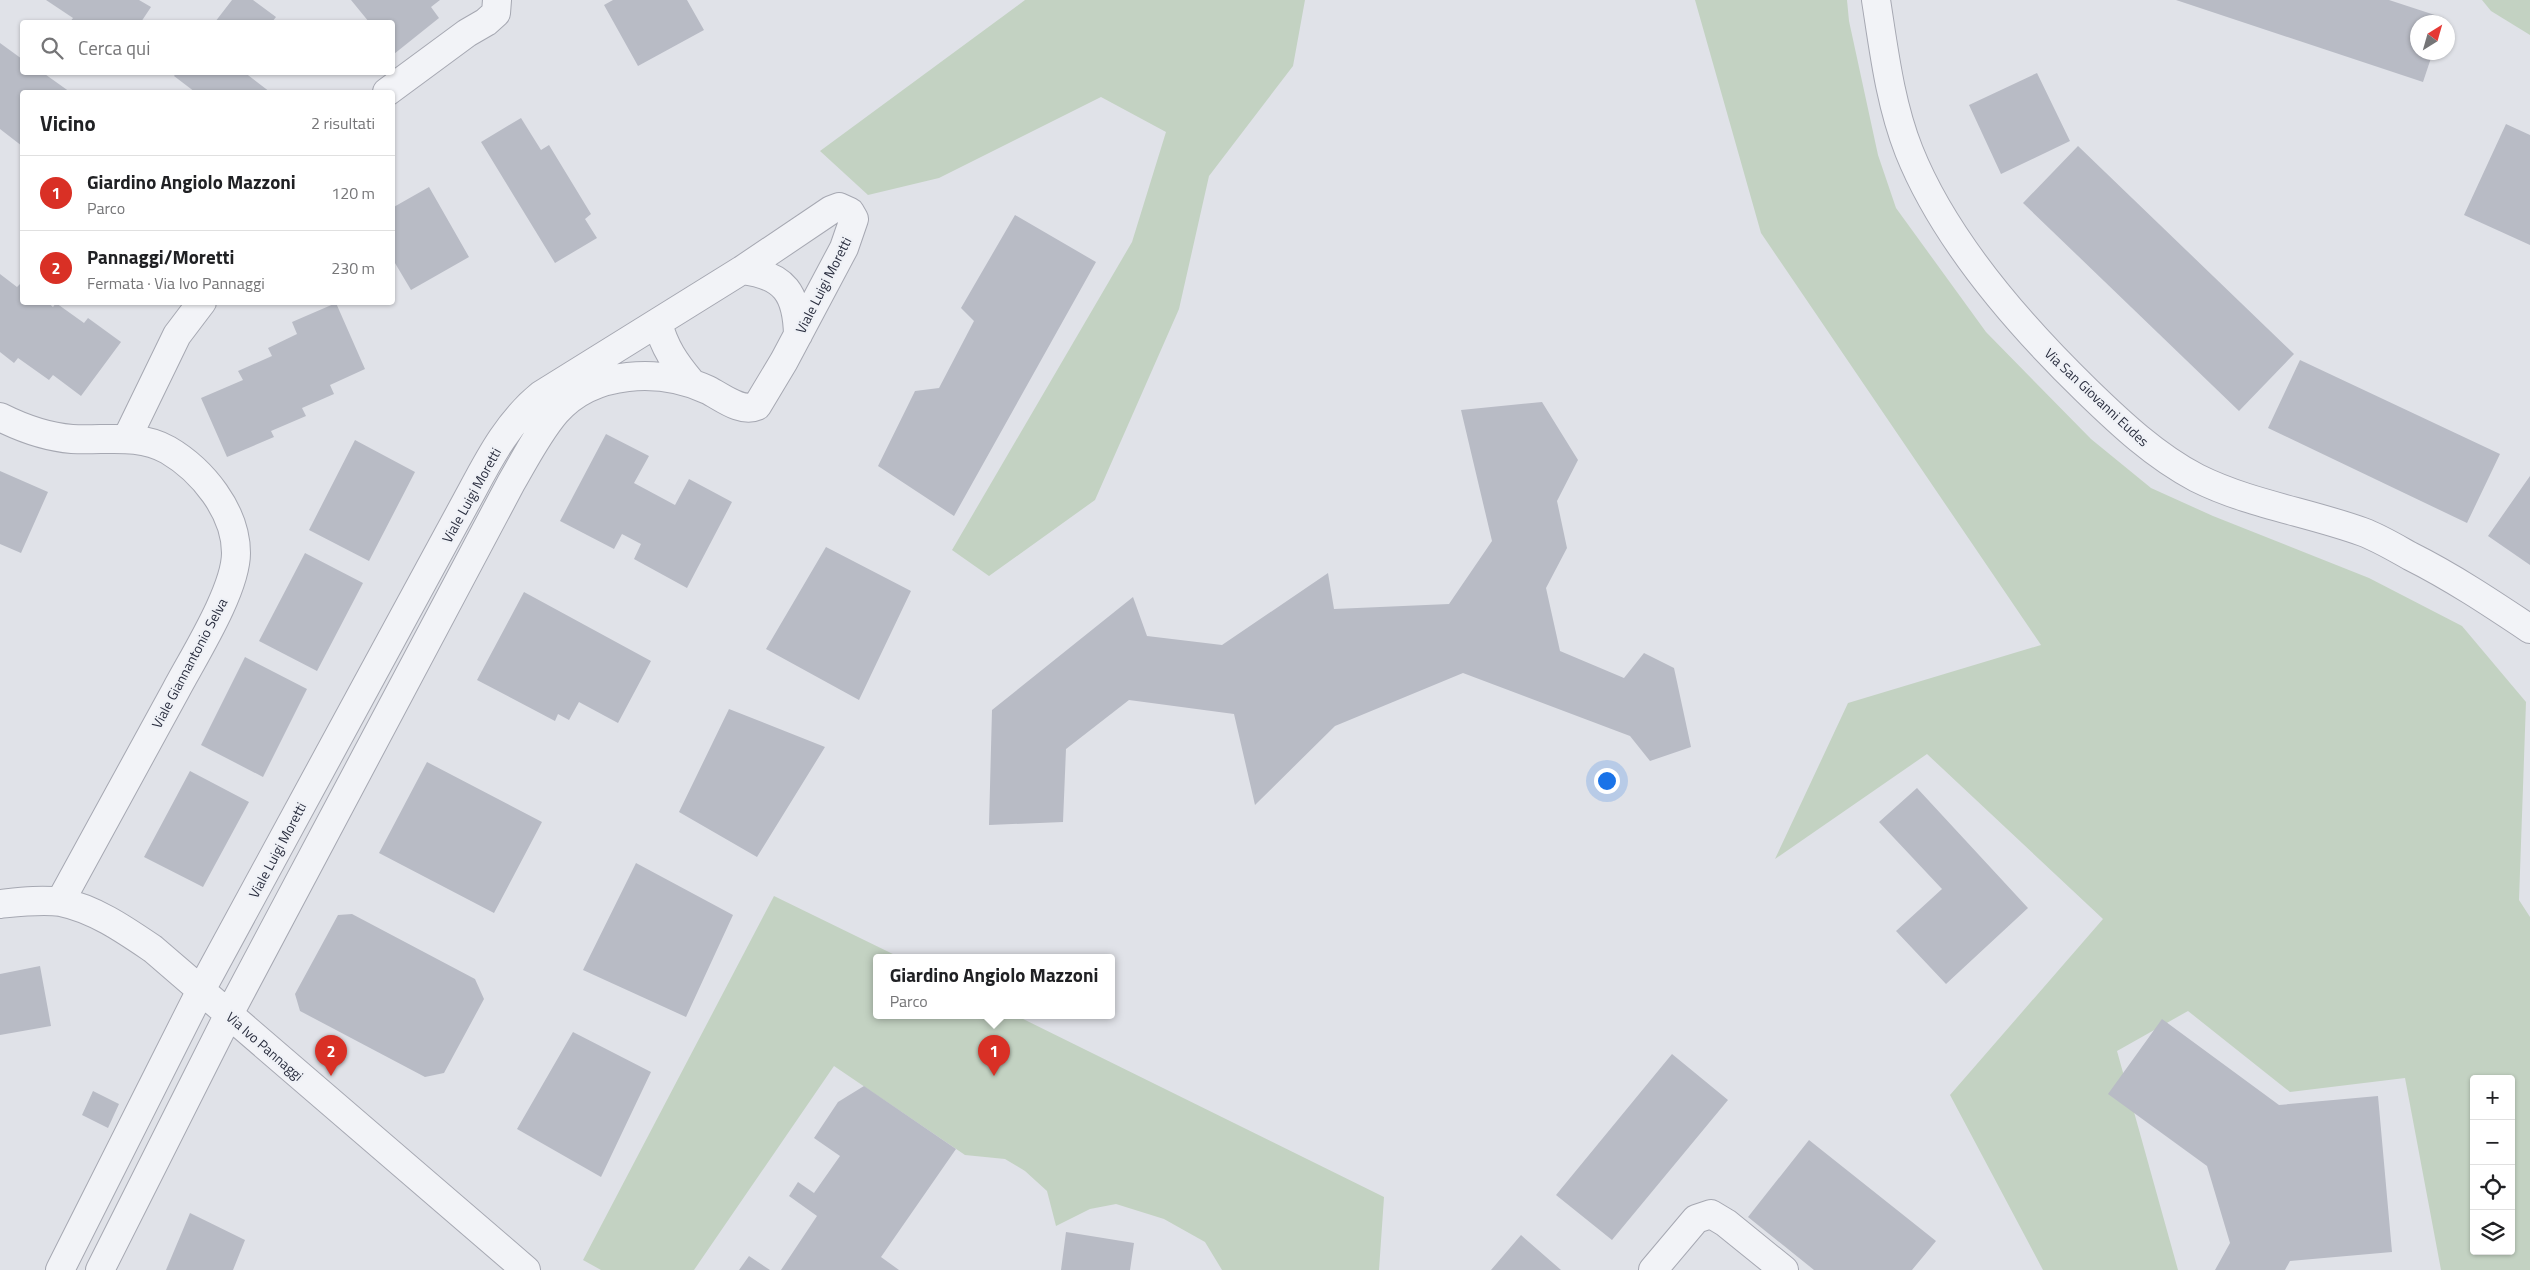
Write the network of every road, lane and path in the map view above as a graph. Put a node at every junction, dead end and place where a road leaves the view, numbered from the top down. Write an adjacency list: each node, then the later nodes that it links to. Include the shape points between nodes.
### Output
1 (497, 0): 3 (street, via 496,13 486,22)
2 (1876, 0): 11 (street, Via San Giovanni Eudes, via 1891,92 1920,176 1968,253 2046,352 2114,417 2162,456 2198,478 2263,503 2379,539 2435,569)
3 (389, 90)
4 (742, 270): 6 (street, Viale Luigi Moretti); 7 (street, via 770,276 787,289 797,309); 7 (street, Viale Luigi Moretti, via 836,208 842,207 850,212 854,219 847,242)
5 (200, 305): 10 (street, via 178,335)
6 (658, 323): 8 (street, via 669,354); 14 (street, Viale Luigi Moretti, via 541,395 519,416 494,450)
7 (798, 335): 8 (street, Viale Luigi Moretti, via 757,406 746,408 736,405)
8 (691, 382): 15 (street, Viale Luigi Moretti, via 641,375 610,380 579,394 548,422 504,496)
9 (0, 417): 10 (street, Viale Giannantonio Selva, via 20,427 71,438)
10 (127, 438): 12 (street, Viale Giannantonio Selva, via 166,449 204,481 230,522 235,538 235,562 229,586 213,622)
11 (2530, 629)
12 (60, 902): 13 (street); 14 (street, Via Ivo Pannaggi, via 92,913 132,935)
13 (0, 904)
14 (201, 990): 15 (street, Via Ivo Pannaggi); 16 (street, Viale Luigi Moretti)
15 (228, 1014): 17 (street, Viale Luigi Moretti); 18 (street, Via Ivo Pannaggi)
16 (60, 1270)
17 (100, 1270)
18 (526, 1270)
19 (1653, 1270): 20 (street, via 1696,1219 1711,1214)
20 (1784, 1270)

